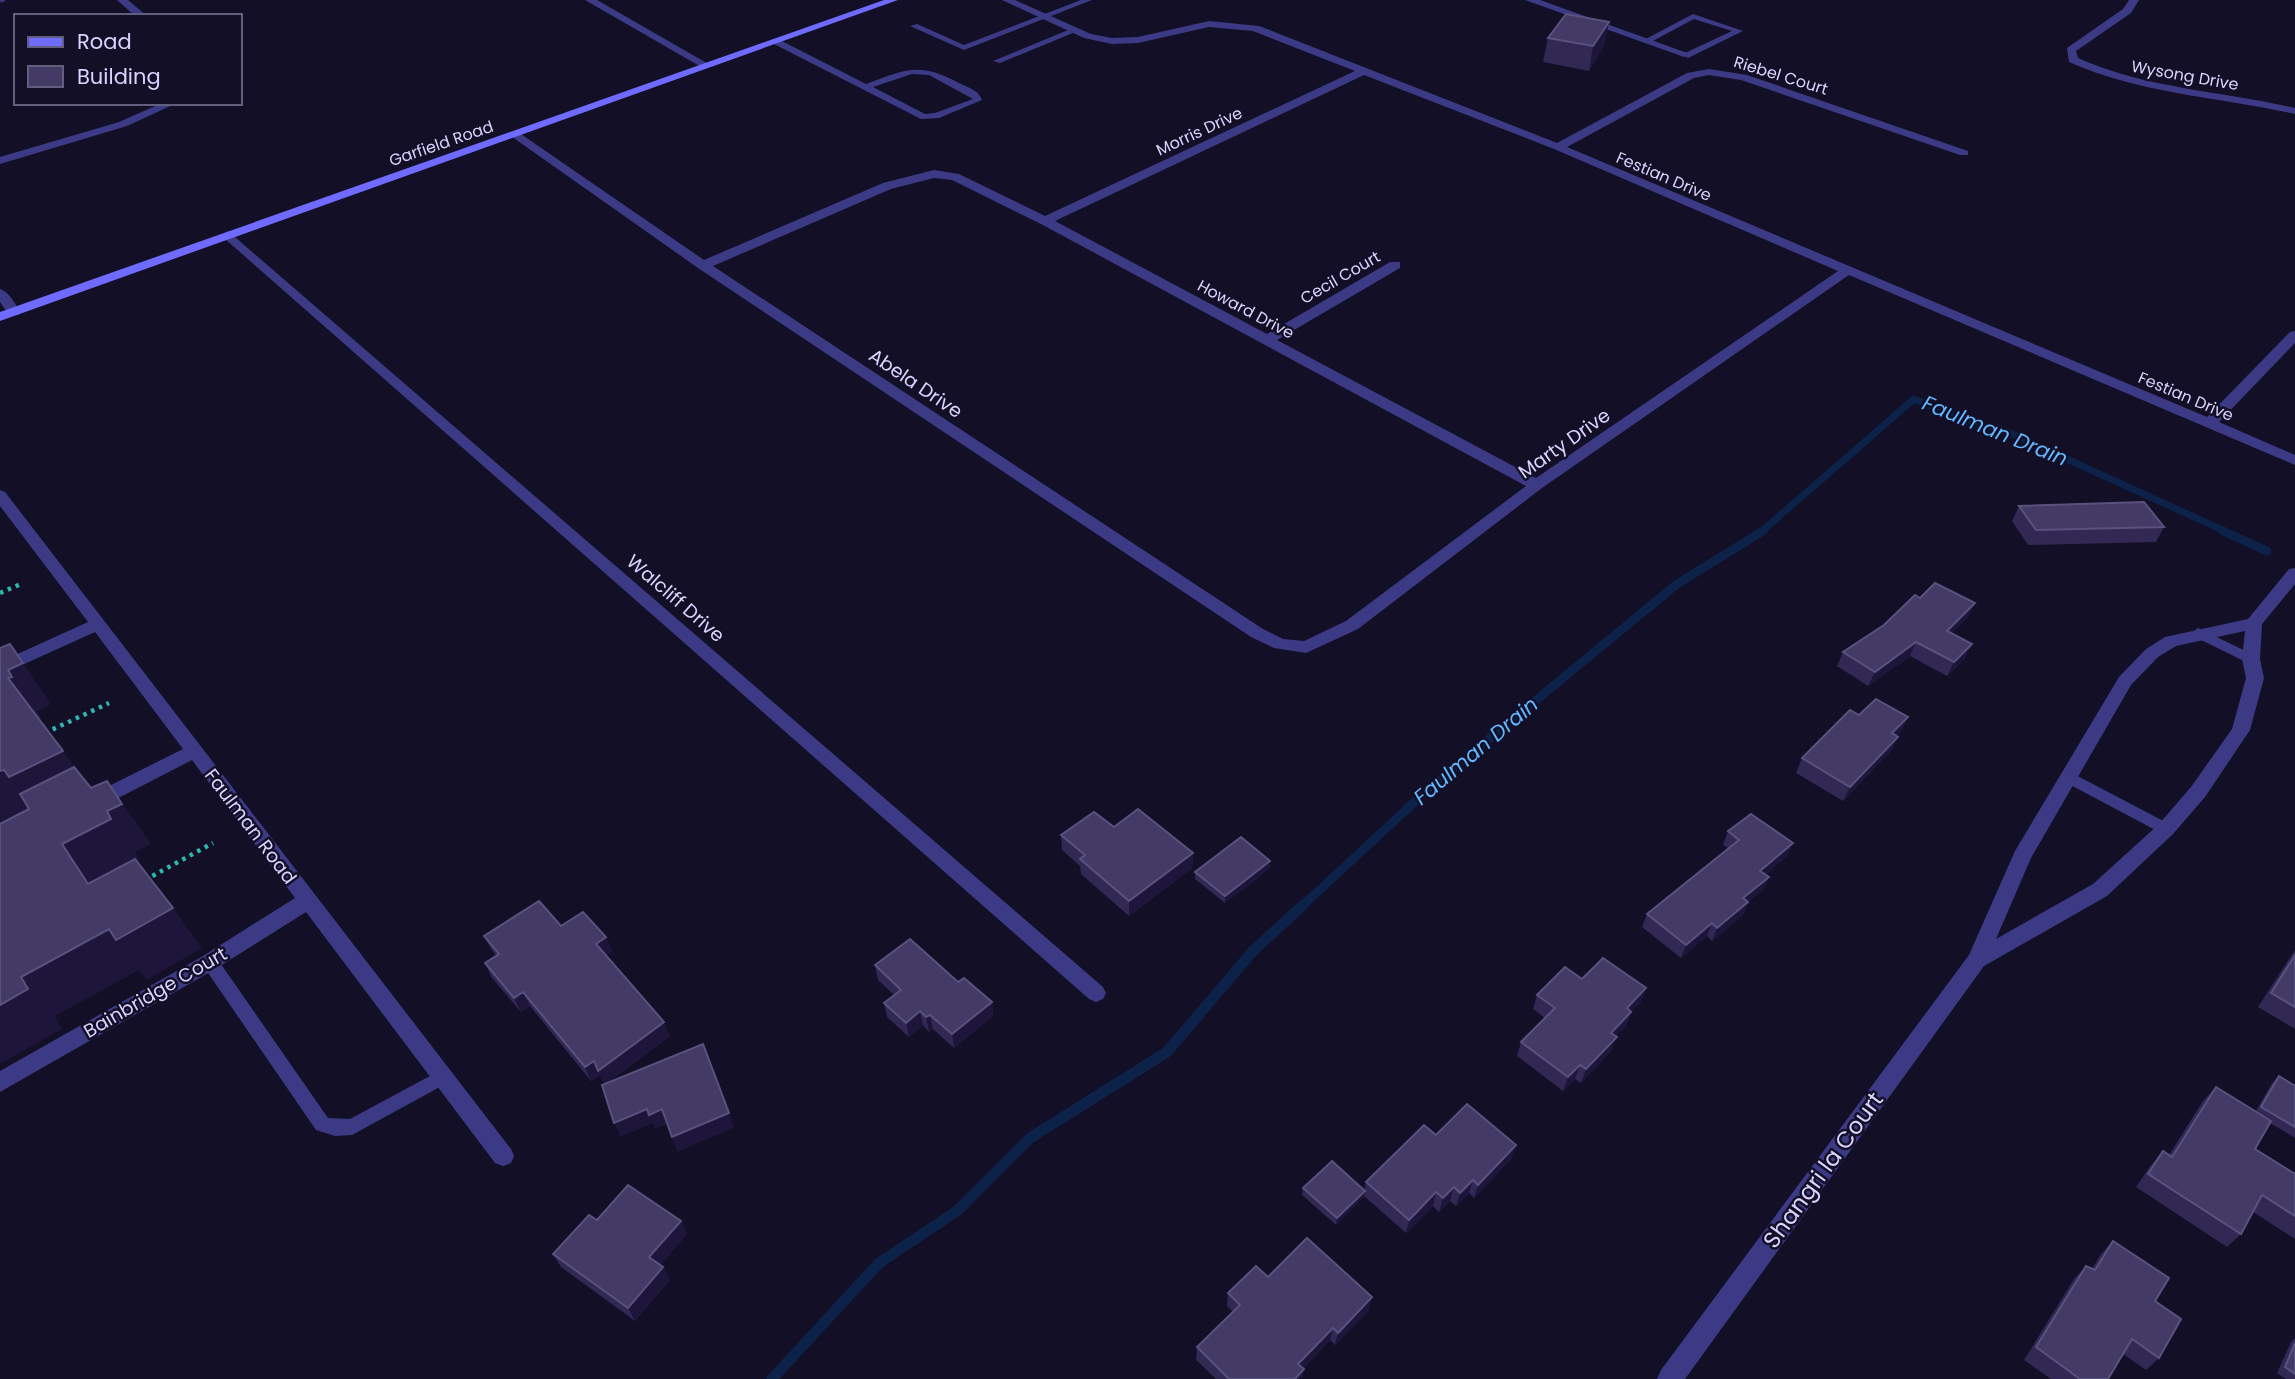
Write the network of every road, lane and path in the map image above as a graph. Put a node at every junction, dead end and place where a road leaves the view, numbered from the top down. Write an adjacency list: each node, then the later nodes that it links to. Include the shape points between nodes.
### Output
1 (122, 0): 8 (street)
2 (590, 0): 16 (street)
3 (893, 0): 12 (main road, Garfield Road)
4 (1007, 0): 9 (street, Festian Drive)
5 (1088, 0): 9 (lane)
6 (1530, 0): 13 (street)
7 (2134, 0): 20 (street, Wysong Drive, via 2127,11 2071,50 2073,60 2143,86)
8 (140, 14)
9 (1045, 17): 10 (lane, via 964,48); 11 (street, Festian Drive)
10 (914, 26)
11 (1076, 30): 15 (lane); 17 (street, Festian Drive, via 1124,42 1191,26 1239,24)
12 (775, 41): 16 (main road, Garfield Road); 18 (lane)
13 (1646, 41): 14 (street); 14 (lane, via 1693,16 1739,31)
14 (1688, 55)
15 (997, 61)
16 (707, 66): 21 (main road, Garfield Road)
17 (1366, 70): 22 (street, Festian Drive); 25 (street, Morris Drive)
18 (866, 88): 18 (lane, via 913,69 926,69 978,100 924,117)
19 (167, 105): 24 (street, via 123,124)
20 (2295, 111)
21 (514, 134): 26 (main road, Garfield Road); 27 (street, Abela Drive)
22 (1558, 147): 23 (street, Riebel Court, via 1676,82 1709,72 1743,77); 29 (street, Festian Drive)
23 (1964, 153)
24 (0, 161)
25 (1045, 221): 27 (street, Howard Drive, via 971,184 934,174 887,186); 34 (street, Howard Drive)
26 (228, 235): 31 (main road, Garfield Road); 60 (street, Walcliff Drive)
27 (703, 265): 46 (street, Abela Drive, via 1257,633 1280,644)
28 (1395, 265): 34 (street, Cecil Court)
29 (1846, 271): 35 (street, Festian Drive); 37 (street, Marty Drive)
30 (0, 293): 31 (street)
31 (14, 312): 32 (main road, Garfield Road)
32 (0, 317)
33 (2295, 335): 35 (street)
34 (1267, 340): 37 (street, Howard Drive)
35 (2210, 423): 36 (street, Festian Drive)
36 (2295, 460)
37 (1537, 485): 46 (street, Marty Drive, via 1352,625)
38 (0, 495): 39 (street, Faulman Road)
39 (8, 518): 44 (street, Faulman Road)
40 (2295, 573): 43 (street)
41 (21, 584): 42 (path)
42 (0, 593)
43 (2254, 623): 45 (street, Shangri la Court); 47 (street, Shangri la Court)
44 (98, 624): 48 (street); 51 (street, Faulman Road)
45 (2198, 633): 47 (lane); 52 (street, Shangri la Court, via 2171,640 2126,681)
46 (1306, 647)
47 (2251, 659): 54 (street, Shangri la Court, via 2255,678 2241,730)
48 (0, 669)
49 (109, 702): 50 (path)
50 (36, 738)
51 (194, 751): 53 (street); 57 (street, Faulman Road)
52 (2070, 778): 54 (lane); 58 (street, Shangri la Court, via 2022,856)
53 (73, 813)
54 (2166, 829): 58 (street, Shangri la Court, via 2100,890)
55 (213, 843): 56 (path)
56 (142, 882)
57 (308, 900): 59 (street, Bainbridge Court); 61 (street, Faulman Road)
58 (1977, 960): 64 (street, Shangri la Court)
59 (210, 962): 61 (lane, via 322,1124 352,1127); 62 (street, Bainbridge Court)
60 (1096, 993)
61 (443, 1077): 63 (street, Faulman Road)
62 (0, 1082)
63 (503, 1156)
64 (1670, 1379)

